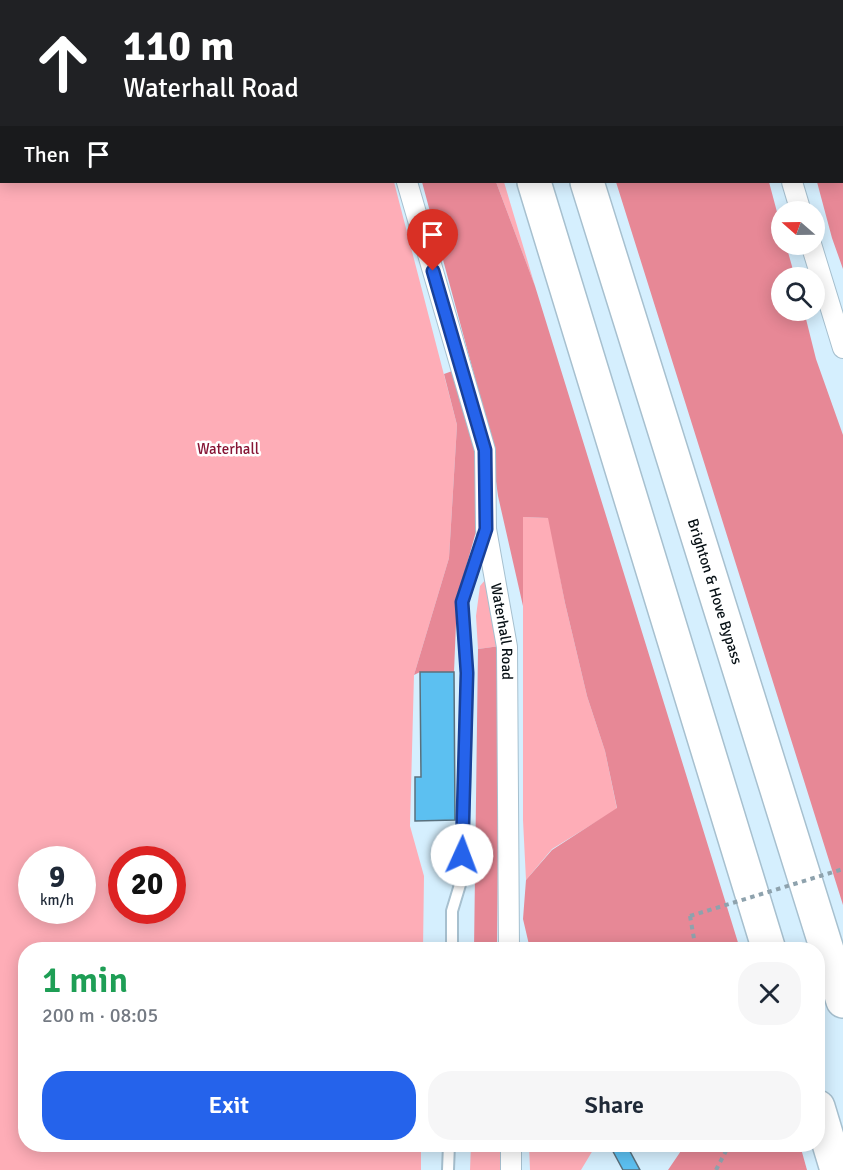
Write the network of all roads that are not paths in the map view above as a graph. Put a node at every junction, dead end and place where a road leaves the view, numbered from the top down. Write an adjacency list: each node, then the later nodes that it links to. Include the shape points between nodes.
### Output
1 (407, 183): 8 (street, Waterhall Road, via 485,450)
2 (534, 183): 11 (highway)
3 (587, 183): 12 (highway, Brighton & Hove Bypass)
4 (792, 183): 5 (street)
5 (798, 201)
6 (814, 255): 7 (street)
7 (843, 348)
8 (486, 529): 9 (lane, via 462,602 467,673 462,878 452,911); 10 (street, Waterhall Road, via 507,647)
9 (452, 942)
10 (509, 942)
11 (767, 942)
12 (825, 942)
13 (825, 943): 14 (highway, Brighton & Hove Bypass)
14 (843, 1001)
15 (825, 1130): 20 (highway)
16 (449, 1152): 18 (lane)
17 (511, 1152): 19 (street)
18 (448, 1170)
19 (511, 1170)
20 (837, 1170)

